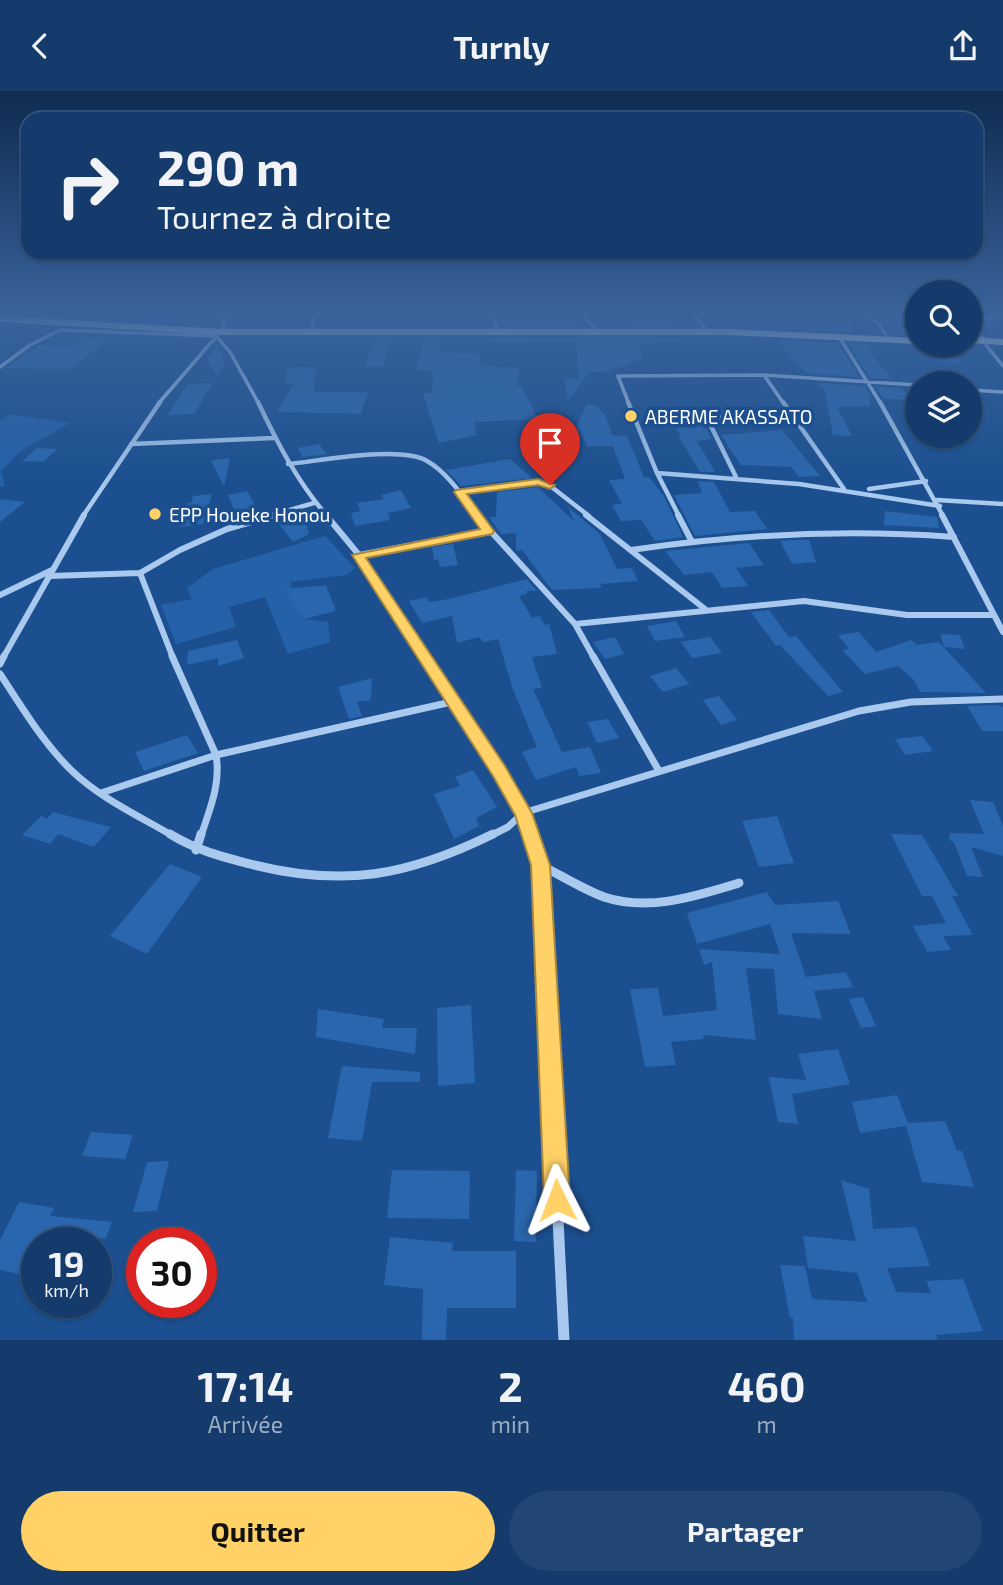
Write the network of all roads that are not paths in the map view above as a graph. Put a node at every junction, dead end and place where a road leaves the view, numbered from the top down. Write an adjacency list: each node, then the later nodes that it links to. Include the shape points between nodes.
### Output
1 (184, 371): 11 (street)
2 (240, 371): 10 (street)
3 (860, 371): 5 (street)
4 (764, 375): 5 (street); 9 (street); 13 (street, via 618,376)
5 (866, 381): 6 (street); 15 (street)
6 (905, 385)
7 (982, 391): 8 (street)
8 (1003, 393)
9 (792, 414): 14 (street, via 709,422); 16 (street)
10 (274, 438): 11 (street); 12 (street)
11 (131, 444): 27 (street)
12 (288, 464): 18 (street, via 381,454 417,457 428,461); 19 (street)
13 (657, 473): 14 (street); 24 (street)
14 (736, 477): 16 (street)
15 (926, 481): 17 (street); 20 (street)
16 (844, 489): 17 (street)
17 (862, 491): 20 (street)
18 (460, 492): 22 (street); 25 (street, via 544,483)
19 (314, 503): 26 (street); 28 (street, via 227,529)
20 (939, 503): 21 (street); 23 (street)
21 (1003, 504)
22 (488, 531): 26 (street); 32 (street)
23 (954, 537): 24 (street, via 854,530); 31 (street)
24 (691, 540): 25 (street)
25 (631, 550): 30 (street)
26 (359, 555): 37 (street)
27 (51, 573): 28 (street); 29 (street); 34 (street)
28 (140, 573): 38 (street)
29 (0, 595)
30 (705, 609): 31 (street, via 804,601 907,615); 32 (street)
31 (994, 615): 33 (street)
32 (575, 624): 39 (street)
33 (1003, 632)
34 (0, 664)
35 (0, 674): 40 (street, via 31,722 72,771)
36 (1003, 699): 39 (street, via 911,702 859,711)
37 (456, 701): 38 (street); 41 (street)
38 (216, 755): 40 (street); 42 (street, via 216,792)
39 (659, 771): 41 (street)
40 (100, 793): 42 (street)
41 (523, 813): 42 (street, via 508,827 424,863 348,879 292,874); 43 (street)
42 (196, 850)
43 (540, 865): 44 (street, via 621,901 680,899); 45 (street)
44 (739, 883)
45 (564, 1340)

